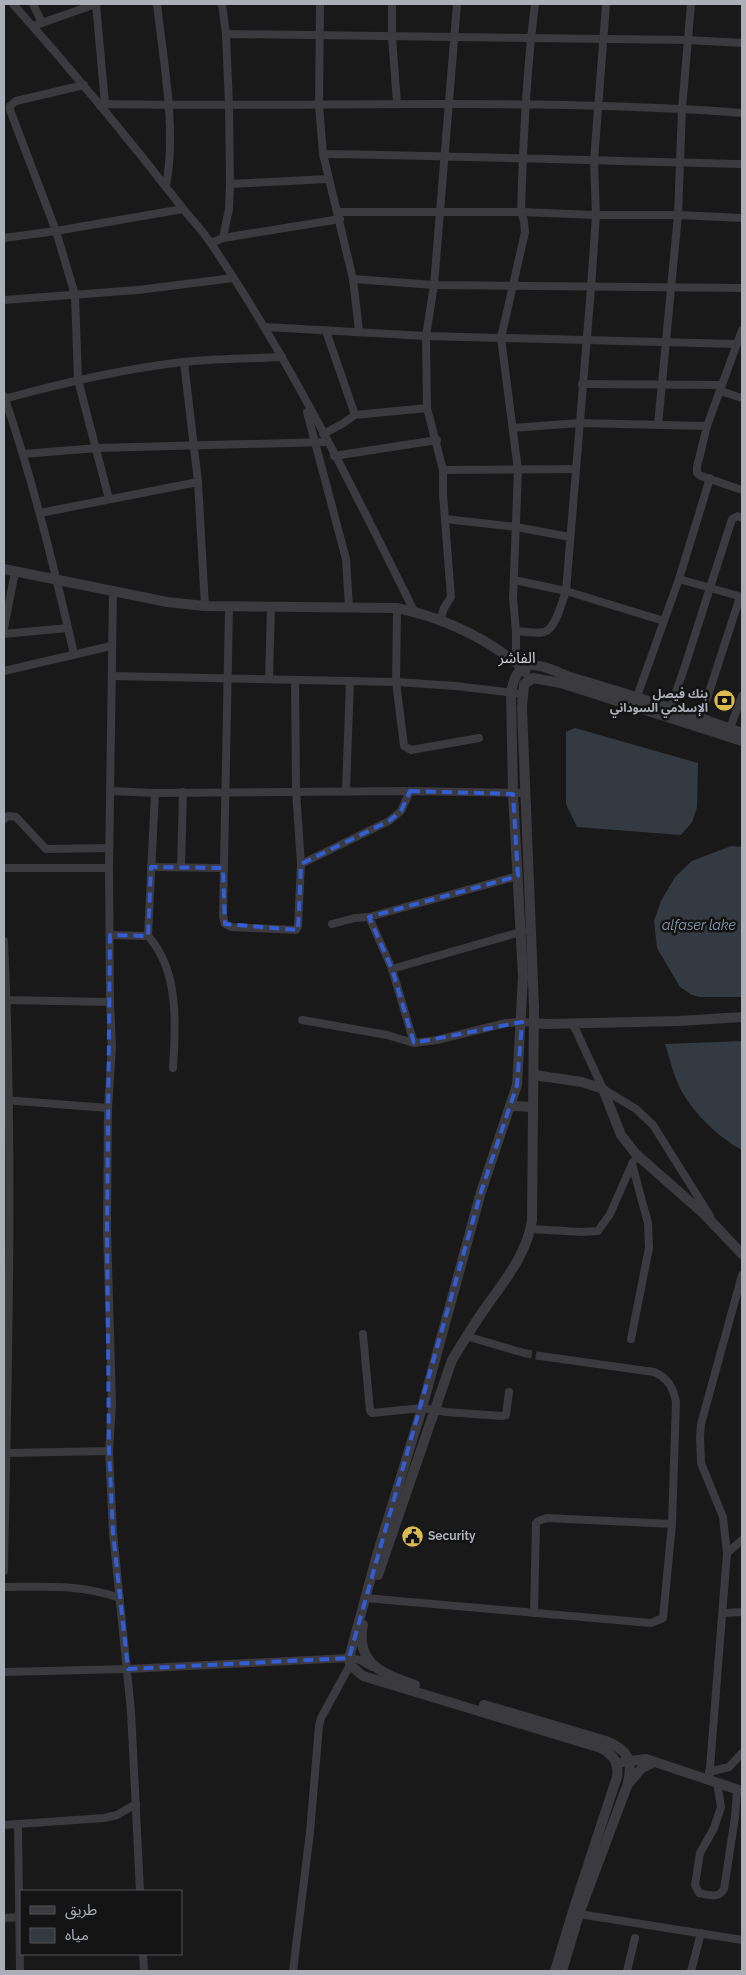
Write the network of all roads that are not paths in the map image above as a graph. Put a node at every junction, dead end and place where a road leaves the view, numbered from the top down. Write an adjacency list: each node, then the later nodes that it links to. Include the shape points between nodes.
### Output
1 (13, 4): 13 (street)
2 (34, 4): 12 (street)
3 (96, 4): 12 (street); 24 (street)
4 (157, 4): 25 (street)
5 (222, 4): 14 (street)
6 (320, 4): 15 (street)
7 (392, 4): 16 (street)
8 (457, 4): 17 (street)
9 (535, 4): 18 (street)
10 (606, 4): 19 (street)
11 (691, 4): 20 (street)
12 (42, 23): 13 (street)
13 (33, 26): 22 (street)
14 (226, 34): 15 (street); 29 (street)
15 (320, 34): 16 (street); 26 (street)
16 (392, 37): 17 (street); 23 (street)
17 (455, 38): 18 (street); 27 (street)
18 (530, 38): 19 (street); 28 (street)
19 (603, 39): 20 (street); 30 (street)
20 (688, 40): 21 (street); 31 (street)
21 (742, 43)
22 (84, 85): 24 (street); 49 (street, via 16,101 10,106)
23 (397, 103): 26 (street); 27 (street)
24 (103, 105): 25 (street); 41 (street)
25 (168, 105): 29 (street); 41 (street, via 170,164)
26 (319, 105): 29 (street); 33 (street)
27 (450, 105): 28 (street); 34 (street)
28 (525, 105): 30 (street); 35 (street)
29 (229, 106): 40 (street)
30 (598, 108): 31 (street); 36 (street)
31 (682, 109): 32 (street); 37 (street)
32 (742, 113)
33 (323, 154): 34 (street); 39 (street)
34 (445, 156): 35 (street); 43 (street)
35 (522, 157): 36 (street); 44 (street)
36 (594, 162): 37 (street); 46 (street)
37 (679, 163): 38 (street); 47 (street)
38 (742, 164)
39 (328, 179): 40 (street); 45 (street)
40 (230, 184): 51 (street, via 230,209)
41 (166, 185): 42 (street)
42 (183, 209): 49 (street); 52 (street)
43 (440, 212): 44 (street); 45 (street); 55 (street)
44 (521, 212): 46 (street); 56 (street, via 525,232)
45 (339, 215): 51 (street); 54 (street)
46 (596, 215): 47 (street); 57 (street)
47 (678, 215): 48 (street); 58 (street)
48 (742, 218)
49 (56, 231): 50 (street); 60 (street)
50 (4, 238)
51 (223, 238): 52 (street)
52 (211, 243): 53 (street)
53 (233, 278): 60 (street); 62 (street)
54 (353, 279): 55 (street); 65 (street)
55 (434, 284): 56 (street); 66 (street)
56 (514, 285): 57 (street); 67 (street)
57 (591, 288): 58 (street); 68 (street)
58 (672, 288): 59 (street); 69 (street)
59 (742, 288)
60 (75, 295): 61 (street); 73 (street)
61 (4, 300)
62 (265, 327): 64 (street); 71 (street)
63 (742, 330): 70 (street)
64 (326, 332): 65 (street); 81 (street)
65 (359, 332): 66 (street)
66 (426, 336): 67 (street); 80 (street)
67 (501, 338): 68 (street); 85 (street)
68 (586, 340): 69 (street); 75 (street)
69 (665, 341): 70 (street); 74 (street)
70 (737, 344): 76 (street)
71 (282, 358): 72 (street); 79 (street)
72 (184, 362): 73 (street); 90 (street)
73 (78, 380): 77 (street); 91 (street)
74 (661, 383): 75 (street); 76 (street); 83 (street)
75 (582, 384): 82 (street)
76 (721, 388): 78 (street); 84 (street)
77 (4, 398): 92 (street)
78 (742, 398)
79 (304, 399): 86 (street); 89 (street)
80 (427, 408): 81 (street); 87 (street)
81 (355, 415): 86 (street)
82 (579, 423): 83 (street); 85 (street); 94 (street)
83 (658, 425): 84 (street)
84 (707, 426): 97 (street, via 696,467 697,473)
85 (513, 428): 96 (street)
86 (322, 434): 88 (street)
87 (436, 440): 93 (street); 95 (street)
88 (327, 442): 89 (street); 93 (street)
89 (316, 443): 90 (street); 117 (street, via 346,559)
90 (194, 446): 91 (street); 98 (street)
91 (97, 448): 92 (street); 100 (street)
92 (23, 454): 101 (street)
93 (334, 456): 120 (street)
94 (576, 469): 96 (street); 105 (street)
95 (443, 470): 96 (street); 103 (street)
96 (518, 470): 104 (street)
97 (710, 478): 99 (street); 108 (street)
98 (198, 482): 100 (street); 115 (street)
99 (742, 490)
100 (109, 500): 101 (street)
101 (40, 513): 109 (street)
102 (742, 518): 111 (street, via 732,519)
103 (445, 519): 104 (street); 121 (street, via 451,597)
104 (516, 527): 105 (street); 110 (street)
105 (570, 537): 113 (street)
106 (4, 569): 107 (street)
107 (15, 572): 109 (street); 123 (street)
108 (678, 579): 111 (street); 122 (street)
109 (58, 580): 112 (street); 124 (street)
110 (514, 580): 113 (street); 125 (street)
111 (710, 587): 114 (street); 142 (street)
112 (113, 591): 115 (street); 127 (street)
113 (566, 591): 122 (street); 125 (street, via 550,630 543,633)
114 (741, 597): 143 (street)
115 (205, 606): 116 (street)
116 (229, 607): 118 (street); 132 (street)
117 (349, 607): 118 (street); 119 (street)
118 (271, 608): 133 (street)
119 (397, 608): 120 (street); 137 (street)
120 (414, 611): 121 (street)
121 (440, 621): 129 (street, via 486,641)
122 (664, 621): 141 (street)
123 (4, 628)
124 (68, 628): 126 (street); 128 (street)
125 (516, 631): 129 (street)
126 (4, 634)
127 (111, 646): 128 (street); 131 (street)
128 (74, 654): 130 (street)
129 (520, 665): 135 (street); 138 (street); 141 (street, via 538,666)
130 (4, 671)
131 (112, 676): 132 (street); 150 (street)
132 (226, 678): 133 (street); 151 (street)
133 (269, 679): 134 (street)
134 (295, 680): 136 (street); 152 (street)
135 (529, 680): 139 (street, via 524,684); 141 (street, via 538,678)
136 (350, 681): 137 (street); 153 (street)
137 (396, 682): 138 (street); 146 (street, via 407,749)
138 (511, 692): 139 (street); 148 (street)
139 (522, 694): 149 (street)
140 (742, 696): 144 (street)
141 (635, 701): 142 (street); 143 (street)
142 (670, 708): 143 (street)
143 (699, 722): 144 (street); 147 (street)
144 (730, 728): 145 (street)
145 (742, 733)
146 (479, 738)
147 (742, 741)
148 (512, 748): 149 (street); 158 (street)
149 (523, 749): 157 (street)
150 (111, 791): 156 (street); 160 (street)
151 (225, 791): 152 (street); 155 (street); 167 (street)
152 (296, 791): 153 (street); 162 (street)
153 (346, 791): 154 (street)
154 (410, 791): 158 (street); 162 (street, via 401,811 389,821)
155 (183, 792): 156 (street); 164 (street)
156 (155, 793): 163 (street)
157 (525, 793): 158 (street); 161 (street)
158 (513, 794): 161 (street)
159 (4, 819): 160 (street, via 16,817 46,849)
160 (109, 848): 166 (street)
161 (522, 856): 168 (street); 171 (street)
162 (301, 864): 167 (street, via 296,930 225,924)
163 (151, 866): 164 (street); 174 (street)
164 (181, 867): 167 (street)
165 (4, 868): 166 (street)
166 (109, 868): 173 (street)
167 (223, 868)
168 (518, 876): 169 (street); 172 (street)
169 (368, 917): 170 (street); 176 (street)
170 (332, 924)
171 (531, 929): 172 (street); 177 (street)
172 (520, 932): 176 (street); 177 (street)
173 (110, 934): 174 (street); 179 (street)
174 (148, 936): 186 (street, via 158,946 170,979 175,1046)
175 (4, 941): 178 (street)
176 (392, 970): 185 (street)
177 (528, 977): 182 (street); 183 (street)
178 (5, 1000): 179 (street); 190 (street)
179 (110, 1002): 193 (street, via 112,1047)
180 (742, 1017): 184 (street)
181 (302, 1020): 185 (street)
182 (522, 1022): 183 (street); 185 (street); 187 (street)
183 (534, 1023): 184 (street); 188 (street)
184 (573, 1024): 189 (street)
185 (414, 1043)
186 (173, 1068)
187 (519, 1072): 188 (street); 191 (street)
188 (534, 1075): 189 (street, via 582,1082); 192 (street)
189 (603, 1089): 194 (street); 196 (street, via 636,1109 653,1125)
190 (7, 1100): 193 (street); 195 (street)
191 (510, 1106): 192 (street); 208 (street, via 481,1192)
192 (532, 1107): 197 (street)
193 (108, 1108): 210 (street, via 106,1229 112,1404)
194 (634, 1159): 196 (street); 197 (street, via 610,1214 598,1231); 203 (street, via 648,1223 649,1248)
195 (7, 1188): 200 (street)
196 (716, 1226): 198 (street)
197 (531, 1228): 202 (street, via 524,1249 506,1279)
198 (742, 1254)
199 (742, 1275): 216 (street, via 700,1437 702,1463 723,1518)
200 (6, 1328): 207 (street)
201 (363, 1334): 208 (street, via 370,1411)
202 (466, 1336): 204 (street); 209 (street, via 452,1360)
203 (632, 1339)
204 (524, 1353)
205 (540, 1356): 214 (street, via 654,1372 669,1382 676,1402)
206 (509, 1392): 209 (street, via 506,1415)
207 (5, 1403): 211 (street)
208 (422, 1408): 209 (street); 213 (street)
209 (434, 1410): 213 (street)
210 (109, 1451): 211 (street); 219 (street)
211 (6, 1453): 212 (street)
212 (5, 1469): 217 (street)
213 (395, 1510): 220 (street)
214 (672, 1524): 222 (street, via 665,1613 658,1622 651,1624); 222 (street, via 547,1518 538,1521)
215 (742, 1540): 216 (street)
216 (728, 1553): 223 (street)
217 (4, 1571)
218 (4, 1587): 219 (street, via 79,1588)
219 (120, 1598): 225 (street)
220 (368, 1598): 222 (street); 224 (street); 226 (street, via 362,1644 367,1657)
221 (742, 1612): 223 (street)
222 (534, 1613)
223 (724, 1613): 233 (street)
224 (350, 1661): 225 (street); 226 (street, via 360,1660); 228 (street, via 363,1676); 249 (street, via 319,1726)
225 (128, 1669): 227 (street); 236 (street)
226 (378, 1670): 228 (street)
227 (4, 1672)
228 (499, 1713): 230 (street, via 606,1741 621,1748); 232 (street, via 601,1748)
229 (742, 1753): 233 (street, via 730,1767)
230 (629, 1761): 231 (street, via 646,1759); 232 (street); 234 (street)
231 (654, 1762): 233 (street); 234 (street, via 642,1768)
232 (617, 1763): 250 (street, via 617,1777)
233 (712, 1778): 235 (street); 235 (street, via 721,1807 700,1853 695,1885 700,1893 714,1896 724,1889)
234 (627, 1786): 240 (street)
235 (740, 1790)
236 (136, 1804): 237 (street, via 117,1816); 239 (street)
237 (18, 1824): 238 (street); 241 (street)
238 (4, 1825)
239 (140, 1890)
240 (579, 1914): 243 (street); 251 (street)
241 (20, 1917): 242 (street); 247 (street)
242 (4, 1918)
243 (701, 1933): 245 (street); 253 (street)
244 (635, 1938): 252 (street)
245 (742, 1940)
246 (143, 1955): 248 (street)
247 (20, 1971)
248 (144, 1971)
249 (293, 1971)
250 (555, 1971)
251 (562, 1971)
252 (626, 1971)
253 (691, 1971)

